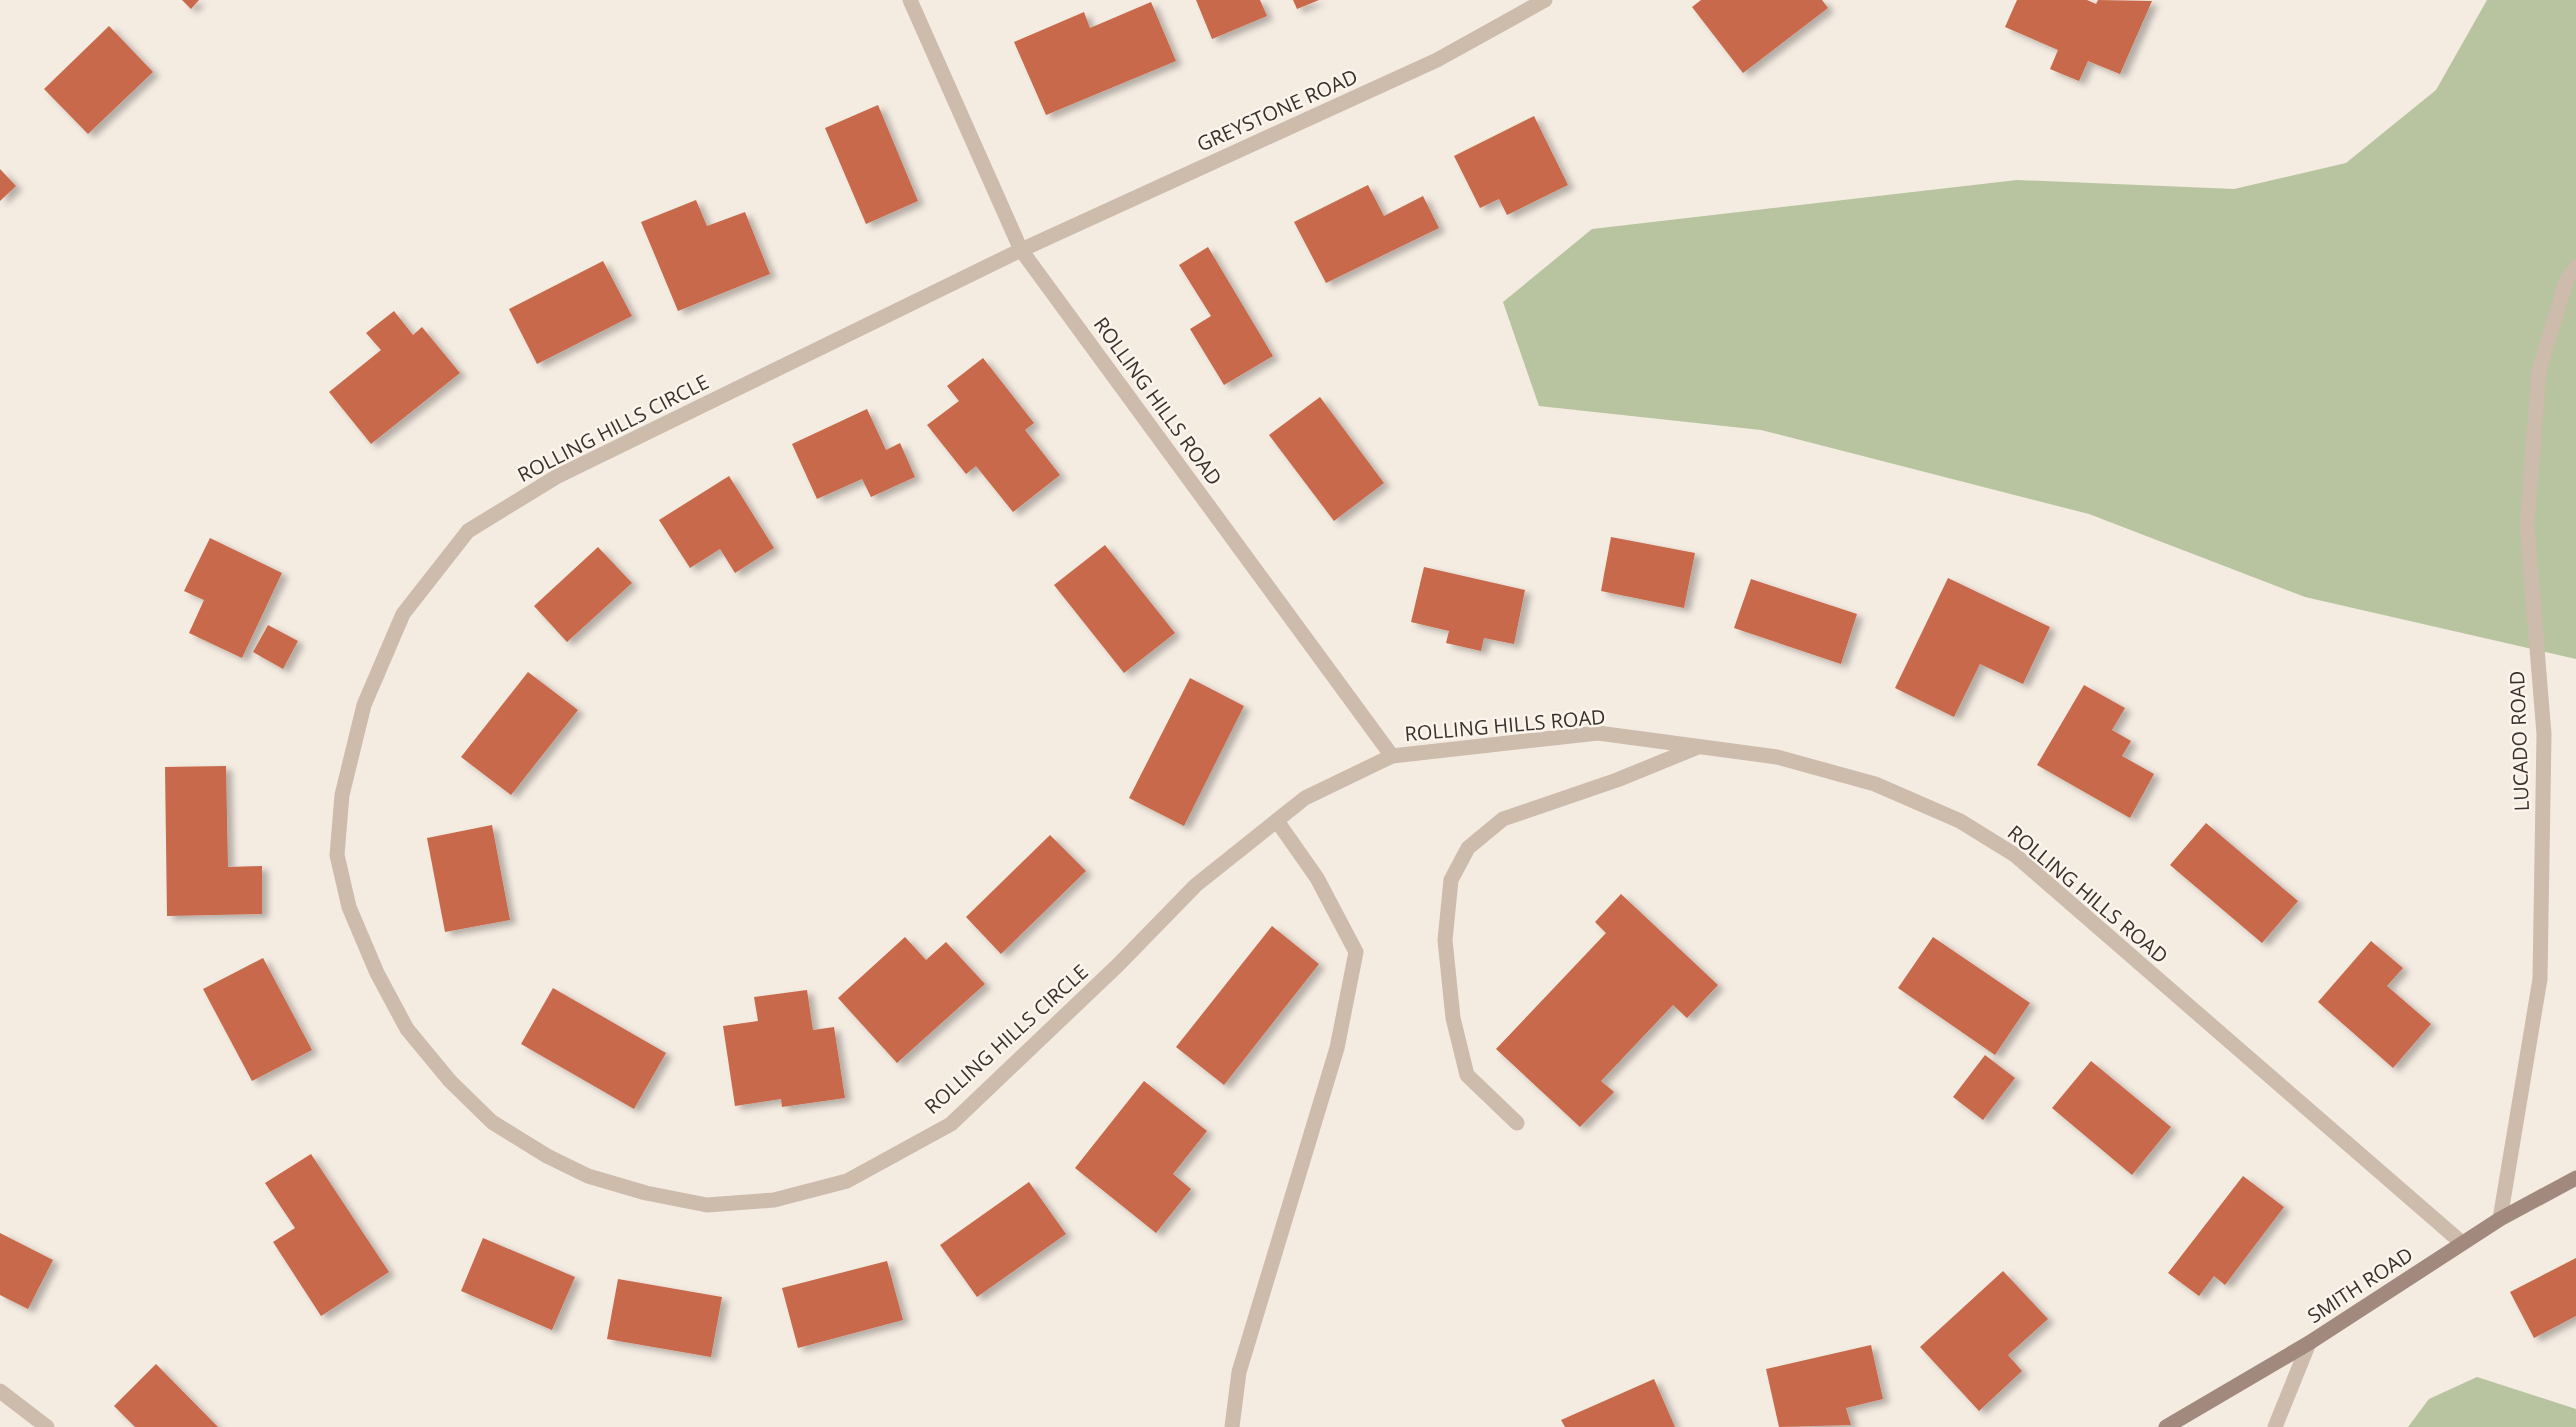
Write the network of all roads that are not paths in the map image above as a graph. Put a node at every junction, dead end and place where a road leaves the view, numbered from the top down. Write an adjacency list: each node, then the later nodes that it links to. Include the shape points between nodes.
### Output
1 (910, 0): 3 (street, ROLLING HILLS ROAD)
2 (1545, 0): 3 (street, GREYSTONE ROAD, via 1437,60)
3 (1021, 250): 6 (street, ROLLING HILLS ROAD); 7 (street, ROLLING HILLS CIRCLE, via 556,477 468,531 403,614 364,705 342,795 337,855 349,907 377,973 407,1029 450,1081 492,1122 547,1156 588,1176 707,1205 774,1200 847,1182 951,1124 1196,885)
4 (2576, 267): 10 (street, LUCADO ROAD, via 2567,279 2539,370 2536,403 2527,526 2544,734 2540,979)
5 (1698, 747): 6 (street, ROLLING HILLS ROAD, via 1598,733); 8 (street, via 1503,819 1468,848 1451,880 1445,940 1453,1018 1467,1075); 11 (street, ROLLING HILLS ROAD, via 1777,757 1875,784 1960,821 2015,855)
6 (1392, 756): 7 (street, ROLLING HILLS CIRCLE, via 1305,798)
7 (1277, 821): 15 (street, via 1317,878 1356,952 1337,1048 1239,1372)
8 (1517, 1123)
9 (2576, 1178): 10 (street, SMITH ROAD)
10 (2500, 1219): 11 (street, SMITH ROAD)
11 (2462, 1243): 12 (street, SMITH ROAD)
12 (2309, 1343): 16 (street, SMITH ROAD); 17 (street)
13 (0, 1391): 14 (street)
14 (47, 1427)
15 (1232, 1427)
16 (2166, 1427)
17 (2275, 1427)

